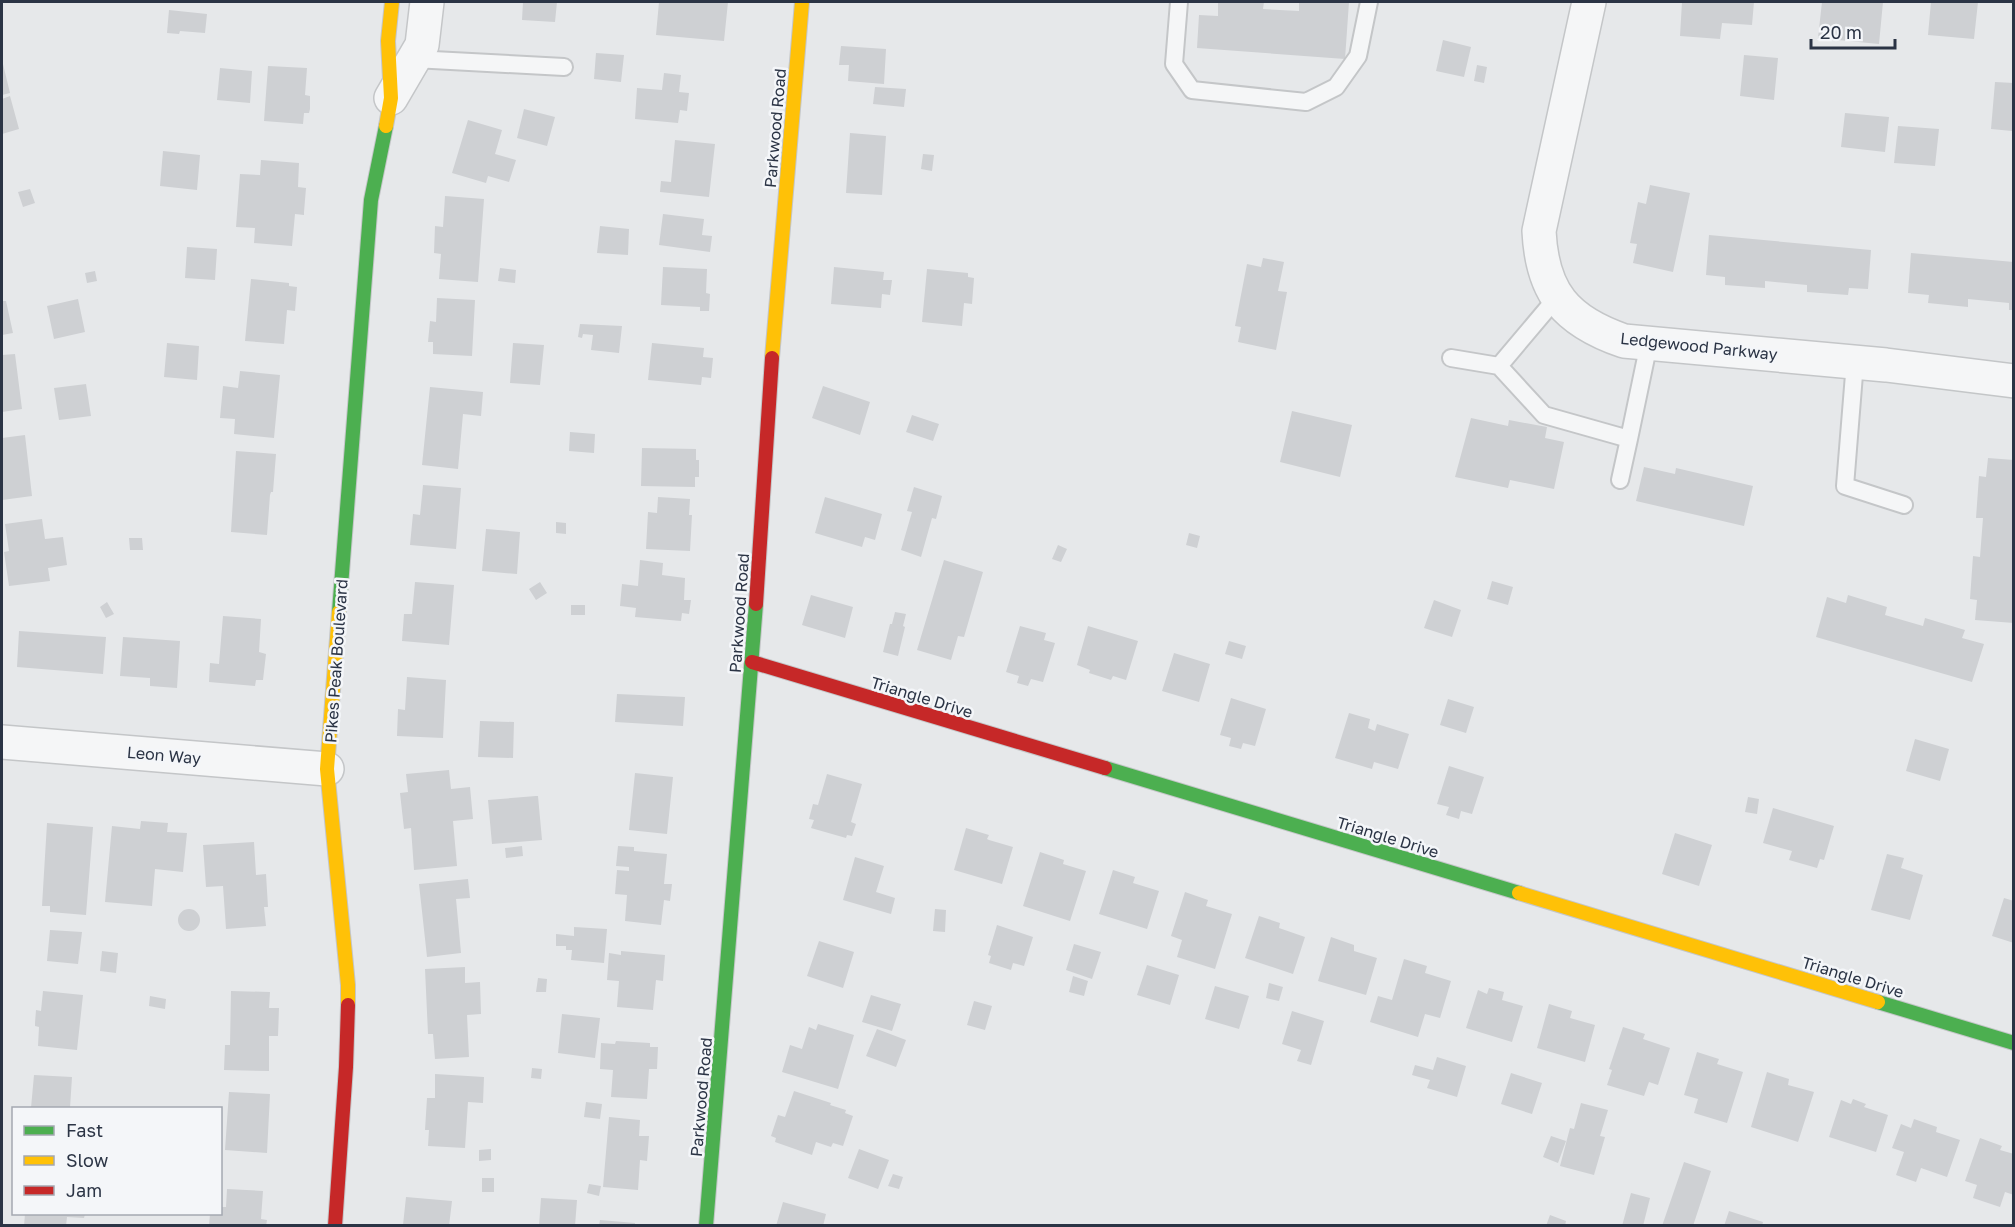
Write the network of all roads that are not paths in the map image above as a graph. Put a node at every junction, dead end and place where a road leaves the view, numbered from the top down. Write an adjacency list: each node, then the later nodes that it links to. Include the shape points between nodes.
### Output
1 (392, 2): 9 (street, Pikes Peak Boulevard, via 388,41)
2 (427, 2): 7 (street, Pikes Peak Boulevard, via 422,45)
3 (802, 2): 19 (street, Parkwood Road)
4 (1179, 2): 5 (lane, via 1174,64 1192,90 1306,102 1336,87 1358,56)
5 (1369, 2)
6 (1589, 2): 10 (street, Ledgewood Parkway, via 1539,231 1540,257 1547,281)
7 (414, 59): 8 (lane); 9 (street, Pikes Peak Boulevard)
8 (564, 67)
9 (391, 98): 21 (street, Pikes Peak Boulevard, via 371,200)
10 (1558, 296): 11 (street, Ledgewood Parkway, via 1580,321 1599,332 1624,341); 14 (lane)
11 (1649, 343): 13 (street, Ledgewood Parkway); 16 (lane)
12 (1451, 358): 14 (lane)
13 (1855, 362): 15 (street, Ledgewood Parkway); 18 (lane, via 1845,486)
14 (1499, 366): 16 (lane, via 1544,415)
15 (2013, 381)
16 (1629, 439): 17 (lane)
17 (1620, 480)
18 (1904, 505)
19 (752, 662): 22 (street, Triangle Drive); 24 (street, Parkwood Road)
20 (2, 742): 21 (street, Leon Way)
21 (327, 769): 23 (street, Pikes Peak Boulevard, via 348,985)
22 (2013, 1043)
23 (335, 1226)
24 (706, 1226)

